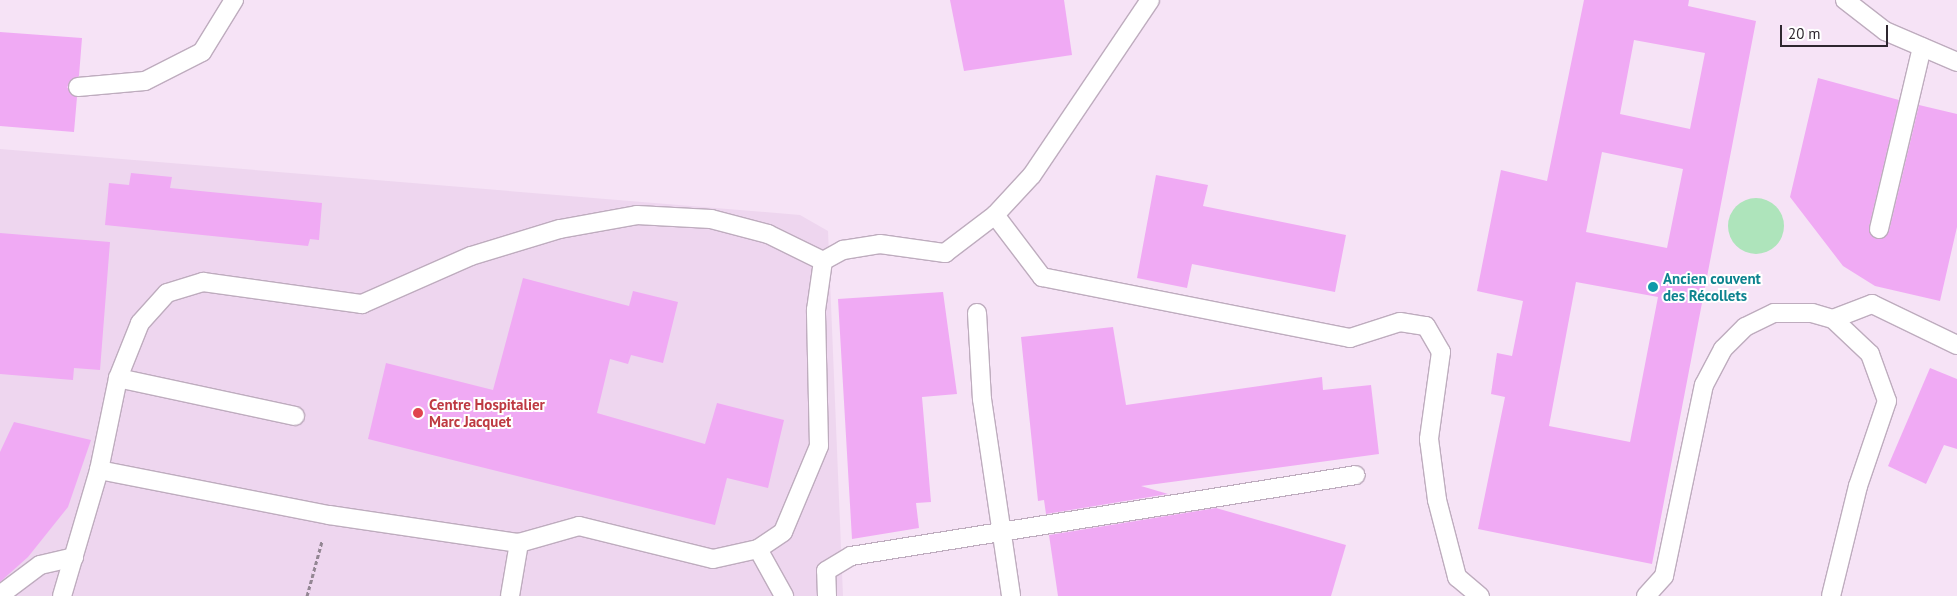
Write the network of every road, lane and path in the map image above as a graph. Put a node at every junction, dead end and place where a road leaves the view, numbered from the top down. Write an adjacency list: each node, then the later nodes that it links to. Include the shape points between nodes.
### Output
1 (234, 0): 6 (lane, via 202,52 145,81)
2 (1150, 0): 7 (lane, via 1032,175)
3 (1845, 0): 4 (lane, via 1885,31)
4 (1922, 47): 5 (lane); 8 (lane)
5 (1957, 62)
6 (78, 87)
7 (995, 215): 9 (lane, via 945,253 880,244 843,250); 29 (lane, via 1042,277 1350,338 1400,322 1426,326 1442,352 1429,439 1437,500 1457,577)
8 (1879, 229)
9 (823, 261): 13 (lane, via 768,234 711,219 637,215 560,229 471,256 362,304 203,282 167,293 140,323); 20 (lane, via 816,310 819,446 783,532)
10 (977, 313): 18 (lane, via 982,399)
11 (1833, 319): 12 (lane, via 1872,304); 30 (lane, via 1812,312 1774,313 1745,327 1723,349 1704,385 1664,576); 31 (lane, via 1870,354 1887,401 1858,486)
12 (1957, 345)
13 (118, 378): 14 (lane); 15 (lane)
14 (295, 416)
15 (99, 470): 17 (lane); 21 (lane)
16 (1356, 474): 18 (lane)
17 (329, 514): 19 (lane); 24 (path)
18 (1002, 534): 27 (lane, via 851,556 826,571); 28 (lane)
19 (519, 543): 20 (lane, via 579,526 713,559); 25 (lane)
20 (758, 549): 26 (lane)
21 (74, 557): 22 (lane, via 40,564); 23 (lane)
22 (0, 595)
23 (62, 596)
24 (308, 596)
25 (510, 596)
26 (784, 596)
27 (827, 596)
28 (1011, 596)
29 (1480, 596)
30 (1646, 596)
31 (1832, 596)

